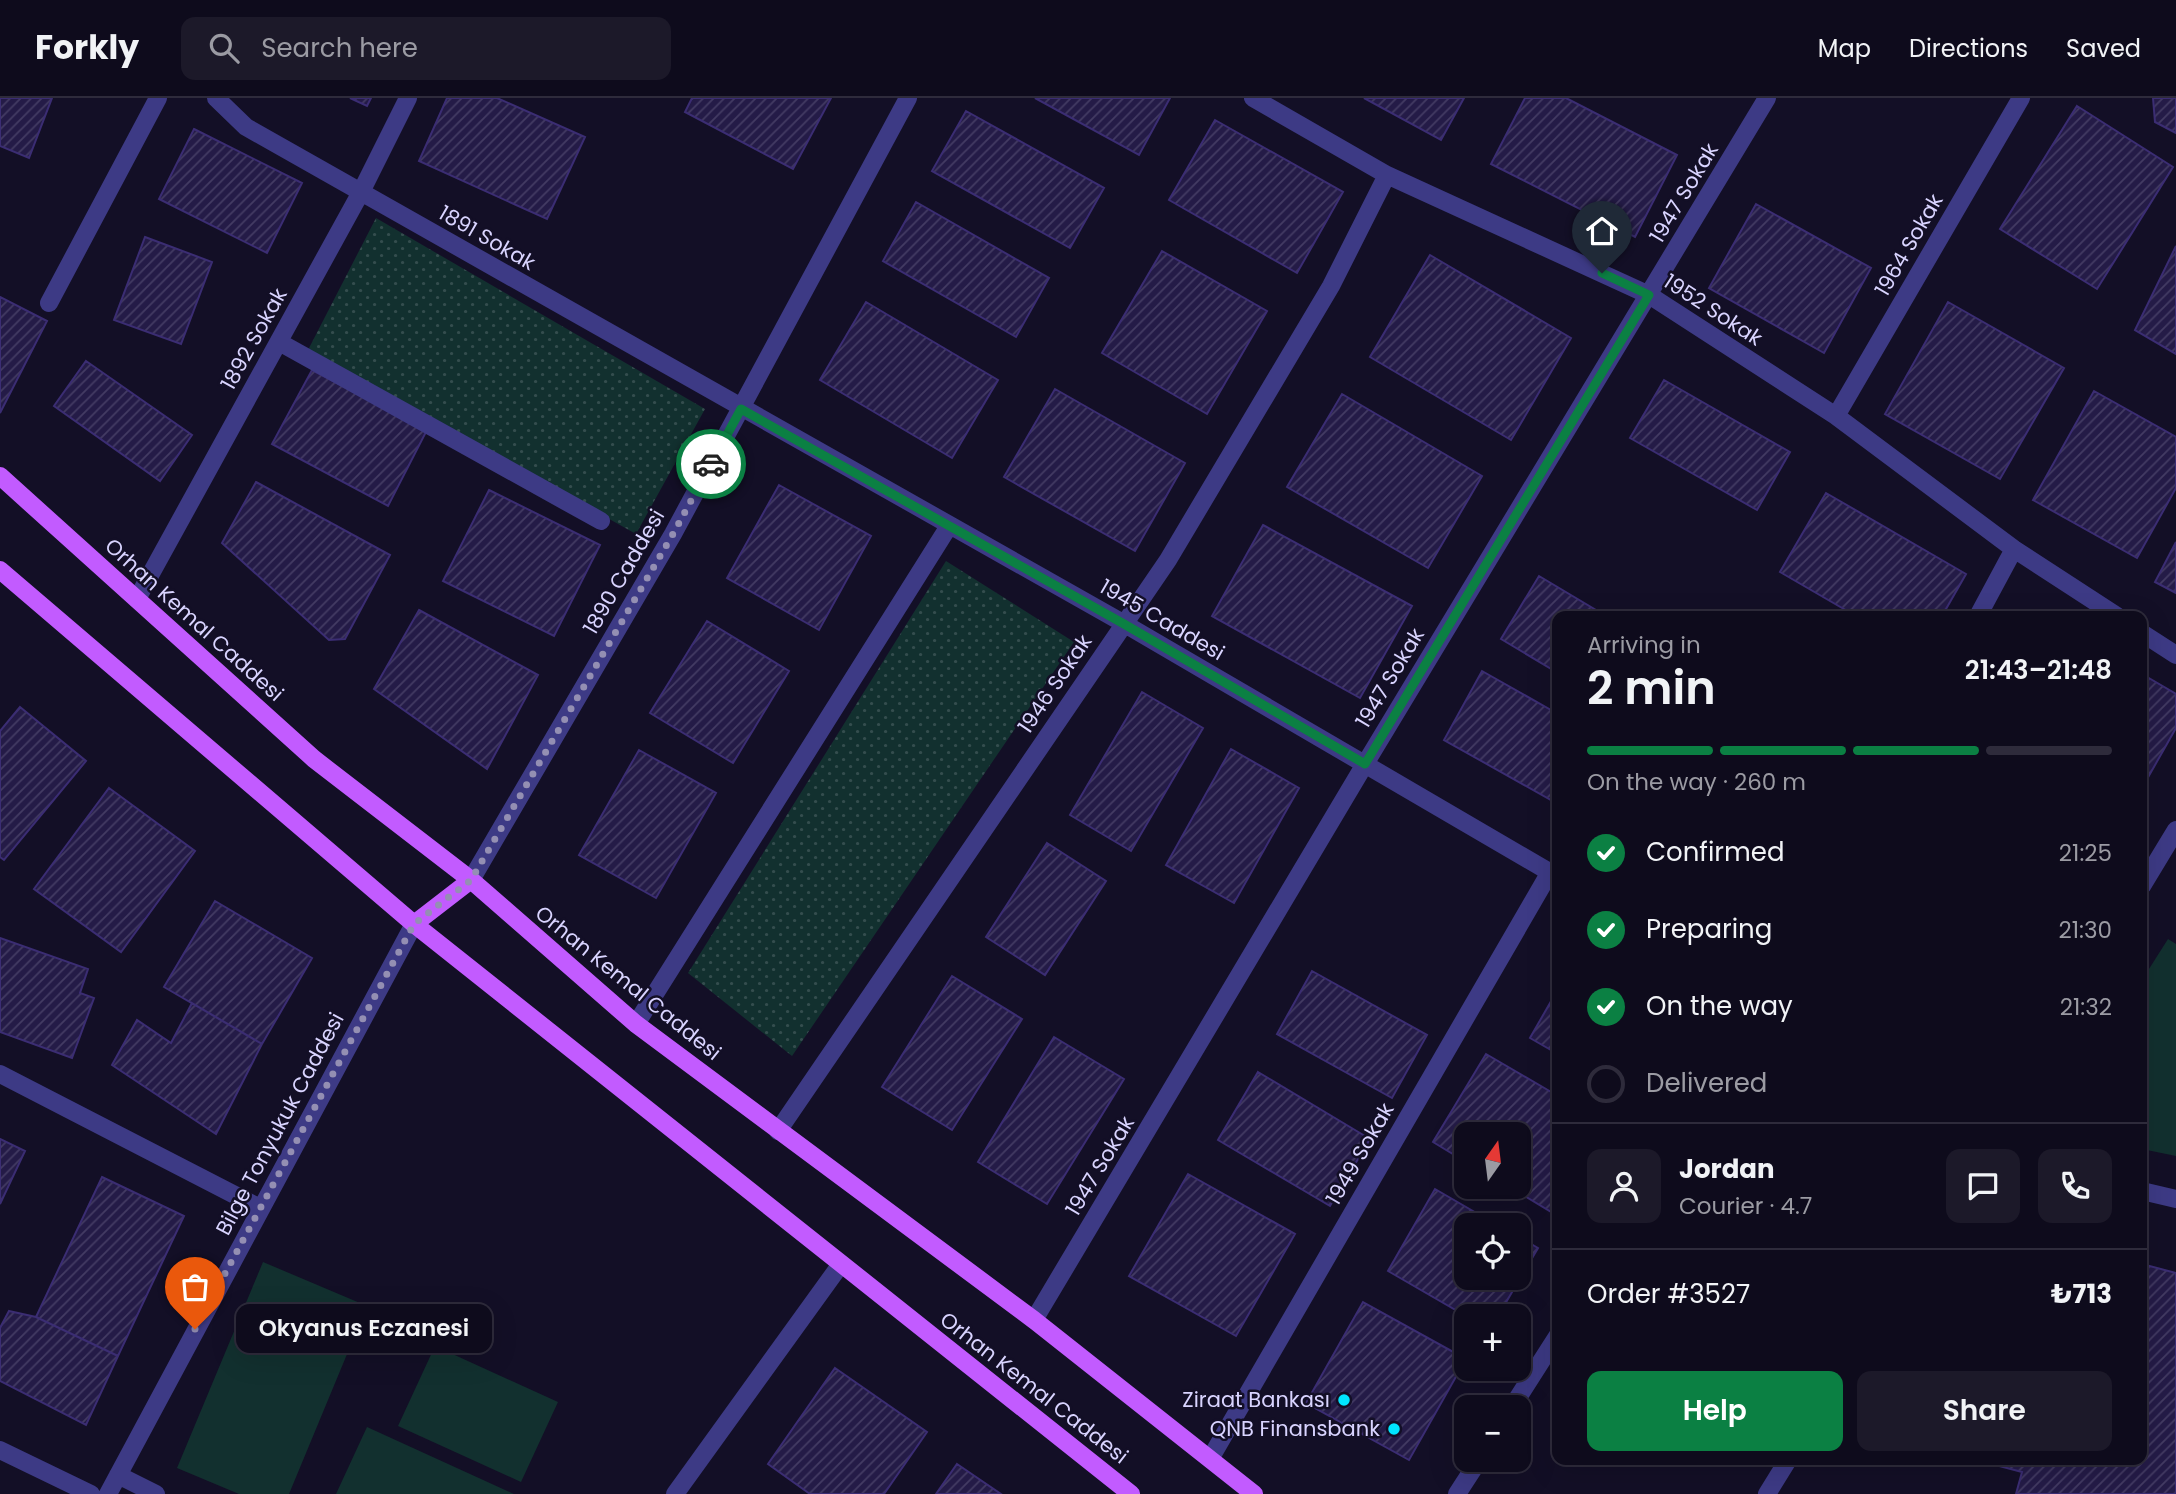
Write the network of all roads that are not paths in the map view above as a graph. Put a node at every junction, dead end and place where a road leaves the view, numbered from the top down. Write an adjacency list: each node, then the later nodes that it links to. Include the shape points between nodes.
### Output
1 (158, 98): 11 (street)
2 (216, 98): 9 (street, 1891 Sokak, via 246,127)
3 (408, 98): 9 (street, 1892 Sokak)
4 (908, 98): 13 (street, 1890 Caddesi)
5 (1253, 98): 8 (street, 1952 Sokak)
6 (1767, 98): 10 (street, 1947 Sokak)
7 (2021, 98): 14 (street, 1964 Sokak)
8 (1387, 175): 10 (street, 1952 Sokak); 23 (street, 1946 Sokak, via 1331,286)
9 (361, 192): 12 (street, 1892 Sokak); 13 (street, 1891 Sokak)
10 (1649, 295): 14 (street, 1952 Sokak); 26 (street, 1947 Sokak)
11 (49, 303)
12 (279, 342): 16 (street); 20 (street, 1892 Sokak)
13 (741, 409): 17 (street, 1945 Caddesi); 31 (street, 1890 Caddesi)
14 (1836, 416): 18 (street, 1952 Sokak)
15 (0, 476): 20 (main road, Orhan Kemal Caddesi)
16 (601, 521)
17 (949, 526): 23 (street, 1945 Caddesi); 33 (street)
18 (2014, 549): 21 (street); 22 (street, 1952 Sokak)
19 (0, 570): 32 (main road, Orhan Kemal Caddesi)
20 (137, 599): 31 (main road, Orhan Kemal Caddesi, via 314,759)
21 (1981, 611)
22 (2109, 611)
23 (1124, 624): 26 (street, 1945 Caddesi); 35 (street, 1946 Sokak)
24 (2147, 636): 25 (street)
25 (2176, 655)
26 (1365, 764): 28 (street, 1945 Caddesi); 40 (street, 1947 Sokak)
27 (2176, 830): 30 (street)
28 (1552, 874)
29 (1552, 878): 44 (street, 1949 Sokak)
30 (2147, 878)
31 (471, 880): 32 (main road); 33 (main road, Orhan Kemal Caddesi)
32 (414, 924): 38 (street, Bilge Tonyukuk Caddesi); 39 (main road, Orhan Kemal Caddesi)
33 (636, 1024): 35 (main road, Orhan Kemal Caddesi)
34 (0, 1074): 38 (street)
35 (778, 1131): 40 (main road, Orhan Kemal Caddesi)
36 (2147, 1192): 37 (street)
37 (2176, 1199)
38 (260, 1208): 47 (street, Bilge Tonyukuk Caddesi)
39 (841, 1264): 51 (street); 52 (main road, Orhan Kemal Caddesi)
40 (1034, 1320): 44 (main road, Orhan Kemal Caddesi)
41 (1552, 1344): 42 (street)
42 (1520, 1395)
43 (0, 1450): 48 (street)
44 (1210, 1459): 53 (main road, Orhan Kemal Caddesi)
45 (1785, 1465): 55 (street)
46 (1471, 1472): 54 (street)
47 (118, 1475): 49 (street, Bilge Tonyukuk Caddesi); 50 (street)
48 (91, 1494)
49 (108, 1494)
50 (156, 1494)
51 (675, 1494)
52 (1131, 1494)
53 (1254, 1494)
54 (1457, 1494)
55 (1766, 1494)

